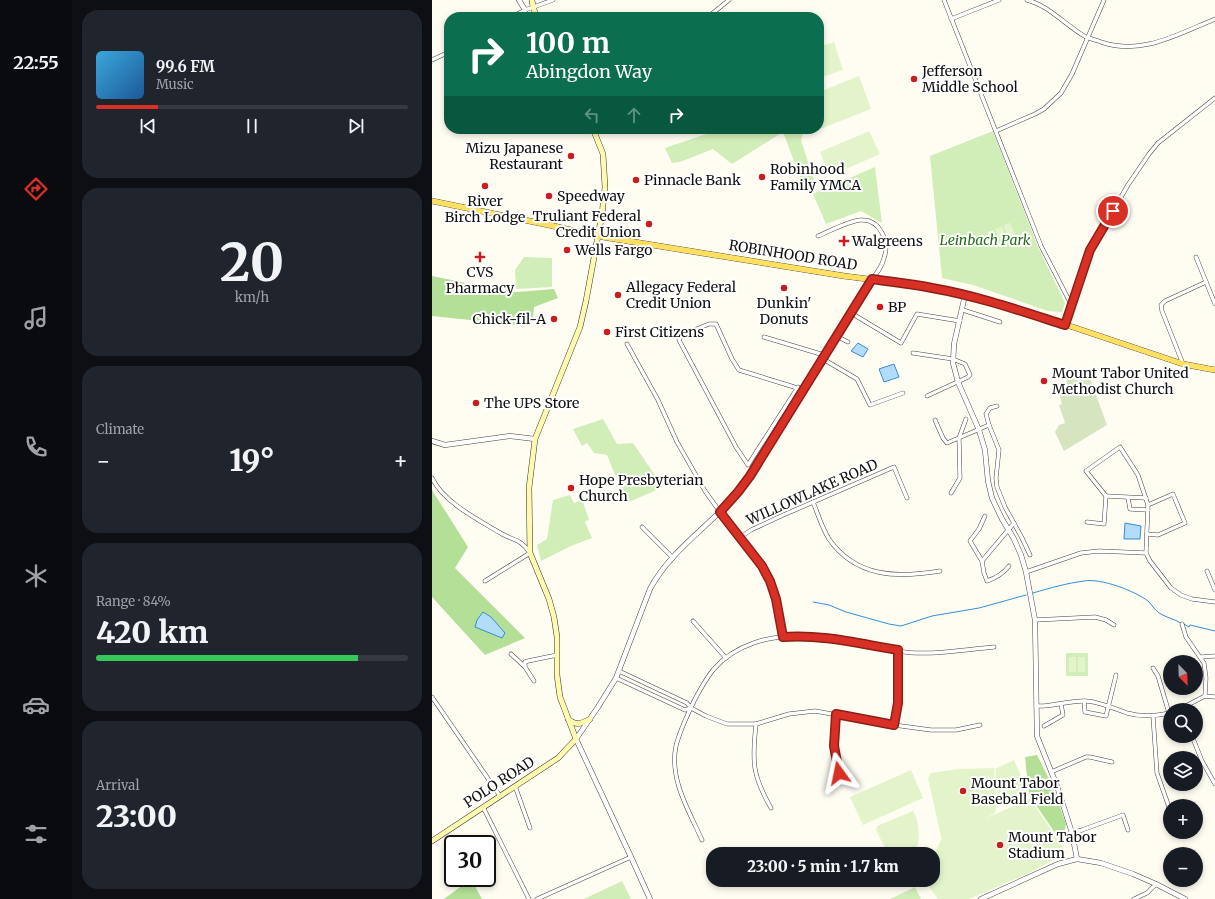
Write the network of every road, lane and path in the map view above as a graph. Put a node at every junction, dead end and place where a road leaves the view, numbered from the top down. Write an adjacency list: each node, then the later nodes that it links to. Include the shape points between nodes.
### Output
1 (519, 0): 10 (street)
2 (532, 0): 9 (main road)
3 (553, 0): 9 (street)
4 (729, 0): 13 (street)
5 (944, 0): 15 (street)
6 (999, 0): 15 (street)
7 (1027, 0): 16 (street, via 1038,3)
8 (1104, 0): 16 (street)
9 (533, 7): 10 (street); 12 (main road)
10 (525, 10): 11 (street)
11 (521, 12)
12 (535, 12)
13 (715, 12)
14 (1215, 18): 16 (street, via 1142,46 1110,45)
15 (951, 19): 20 (street)
16 (1087, 37): 20 (street, via 1061,93 1044,109)
17 (444, 54): 18 (street)
18 (432, 60)
19 (1215, 98): 30 (street, via 1165,137 1149,154 1090,250)
20 (996, 131): 30 (street, via 1041,246)
21 (595, 134): 23 (main road, via 603,154 605,174)
22 (432, 202): 23 (main road, ROBINHOOD ROAD)
23 (597, 236): 26 (main road, ROBINHOOD ROAD); 56 (main road, via 580,327)
24 (818, 236): 26 (street, via 857,221 866,220 873,223 882,233 886,250 881,266)
25 (1196, 257): 27 (street)
26 (872, 279): 28 (main road, ROBINHOOD ROAD, via 931,287); 32 (street)
27 (1206, 282): 29 (street); 43 (street, via 1161,305)
28 (965, 295): 31 (street); 35 (main road, ROBINHOOD ROAD)
29 (1215, 304)
30 (1072, 306): 35 (street)
31 (963, 310): 33 (street); 34 (street)
32 (850, 312): 33 (street, via 901,343 918,314); 36 (street)
33 (960, 321): 42 (street)
34 (1000, 322)
35 (1065, 325): 43 (main road, ROBINHOOD ROAD)
36 (836, 336): 38 (street); 41 (street)
37 (764, 337): 41 (street)
38 (848, 342)
39 (626, 344): 69 (street, via 658,400 677,442)
40 (913, 353): 42 (street)
41 (824, 357): 47 (street); 48 (street, via 857,380 870,405)
42 (953, 359): 45 (street); 45 (street, via 965,364 970,375)
43 (1183, 364): 44 (main road, ROBINHOOD ROAD)
44 (1215, 370)
45 (958, 382): 49 (street); 54 (street)
46 (798, 387): 47 (street); 58 (street); 58 (street, via 738,370 716,324 682,334 679,340)
47 (804, 390): 59 (street)
48 (903, 393)
49 (927, 396)
50 (998, 406): 53 (street, via 987,411)
51 (966, 419): 55 (street)
52 (935, 420): 55 (street, via 947,443)
53 (989, 426): 54 (street); 72 (street, via 999,450 996,478 998,487)
54 (979, 430): 55 (street); 74 (street, via 985,450 992,498)
55 (959, 438): 61 (street, via 960,478)
56 (535, 439): 57 (street, via 510,436 445,445); 77 (main road, via 529,488)
57 (432, 441)
58 (748, 465): 59 (street)
59 (755, 469): 69 (street)
60 (432, 478): 77 (street, via 444,495 504,535 524,544)
61 (951, 493)
62 (1106, 496): 64 (street); 65 (street, via 1086,471 1120,447 1138,475); 71 (street, via 1104,524)
63 (907, 498): 66 (street, WILLOWLAKE ROAD, via 894,467)
64 (1128, 498): 65 (street); 68 (street, via 1130,509)
65 (1146, 498): 67 (street)
66 (813, 502): 76 (street, WILLOWLAKE ROAD); 83 (street, via 829,539 845,557 858,565 873,572 886,574 916,575)
67 (1148, 505): 68 (street); 75 (street, via 1173,494 1186,523 1158,535)
68 (1148, 510): 75 (street)
69 (720, 512): 76 (street); 80 (street)
70 (985, 516): 81 (street, via 970,540)
71 (1087, 522)
72 (1014, 523): 74 (street); 79 (street)
73 (642, 527): 80 (street)
74 (1009, 529): 81 (street); 85 (street)
75 (1147, 534): 78 (street)
76 (739, 538): 93 (street, via 762,566 770,581)
77 (530, 553): 86 (street); 97 (main road, via 554,617)
78 (1146, 553): 85 (street, via 1081,553); 88 (street, via 1171,588 1192,599)
79 (1030, 555)
80 (673, 558): 105 (street, via 657,576 650,589)
81 (982, 562): 82 (street, via 987,581 1000,575)
82 (1009, 566)
83 (940, 571)
84 (1206, 571): 87 (street)
85 (1026, 572): 89 (street)
86 (485, 582)
87 (1215, 590)
88 (1215, 602)
89 (1035, 620): 92 (street, via 1095,617); 116 (street)
90 (693, 621): 101 (street)
91 (1182, 624): 98 (street, via 1186,637)
92 (1114, 626)
93 (783, 637): 95 (street, via 826,638); 101 (street, via 739,648)
94 (994, 647): 95 (street, via 915,653)
95 (898, 650): 125 (street, via 898,703)
96 (510, 654): 103 (street)
97 (557, 655): 103 (street, via 526,661); 122 (main road, via 560,697)
98 (1200, 655)
99 (1215, 656): 100 (street)
100 (1203, 657)
101 (726, 658): 118 (street, via 703,683)
102 (1203, 663): 109 (street, via 1206,671)
103 (525, 667): 108 (street)
104 (1153, 668): 113 (street)
105 (619, 671): 107 (street); 118 (street, via 687,703)
106 (1116, 675): 117 (street)
107 (616, 678): 118 (street, via 685,710); 123 (street)
108 (534, 681)
109 (1205, 696): 111 (street); 114 (street)
110 (432, 697): 135 (street)
111 (1215, 697)
112 (1084, 701): 115 (street); 117 (street); 117 (street, via 1085,712 1106,716)
113 (1167, 703)
114 (1193, 703)
115 (1061, 704): 116 (street); 127 (street, via 1063,715)
116 (1036, 706): 131 (street, via 1036,736)
117 (1108, 706): 121 (street, via 1129,713)
118 (691, 708): 124 (street, via 728,724); 142 (street, via 680,732 675,766 679,786)
119 (836, 714): 124 (street, via 815,711 789,714); 125 (street); 132 (street, via 834,746)
120 (1163, 714): 121 (street)
121 (1153, 716): 136 (street, via 1157,773)
122 (567, 718): 123 (main road, via 575,724); 128 (main road)
123 (590, 719): 128 (street)
124 (756, 724): 138 (street, via 753,754 755,775)
125 (894, 725): 126 (street, via 931,730)
126 (980, 725)
127 (1044, 726)
128 (576, 739): 134 (main road, POLO ROAD, via 558,758); 144 (street)
129 (1195, 743): 133 (street)
130 (1112, 762): 131 (street, via 1090,757)
131 (1051, 772): 141 (street)
132 (842, 781)
133 (1215, 784)
134 (515, 786): 135 (main road, POLO ROAD); 139 (street)
135 (500, 796): 137 (main road, POLO ROAD)
136 (1166, 799)
137 (483, 807): 143 (main road, POLO ROAD); 147 (street)
138 (771, 808)
139 (530, 828)
140 (1128, 830): 141 (street, via 1122,815)
141 (1072, 833): 145 (street)
142 (702, 840)
143 (432, 841)
144 (631, 857): 148 (street); 149 (street)
145 (1077, 859): 146 (street, via 1115,867); 150 (street, via 1058,864)
146 (1156, 884): 151 (street, via 1146,894); 152 (street)
147 (529, 899)
148 (538, 899)
149 (650, 899)
150 (981, 899)
151 (1134, 899)
152 (1185, 899)

